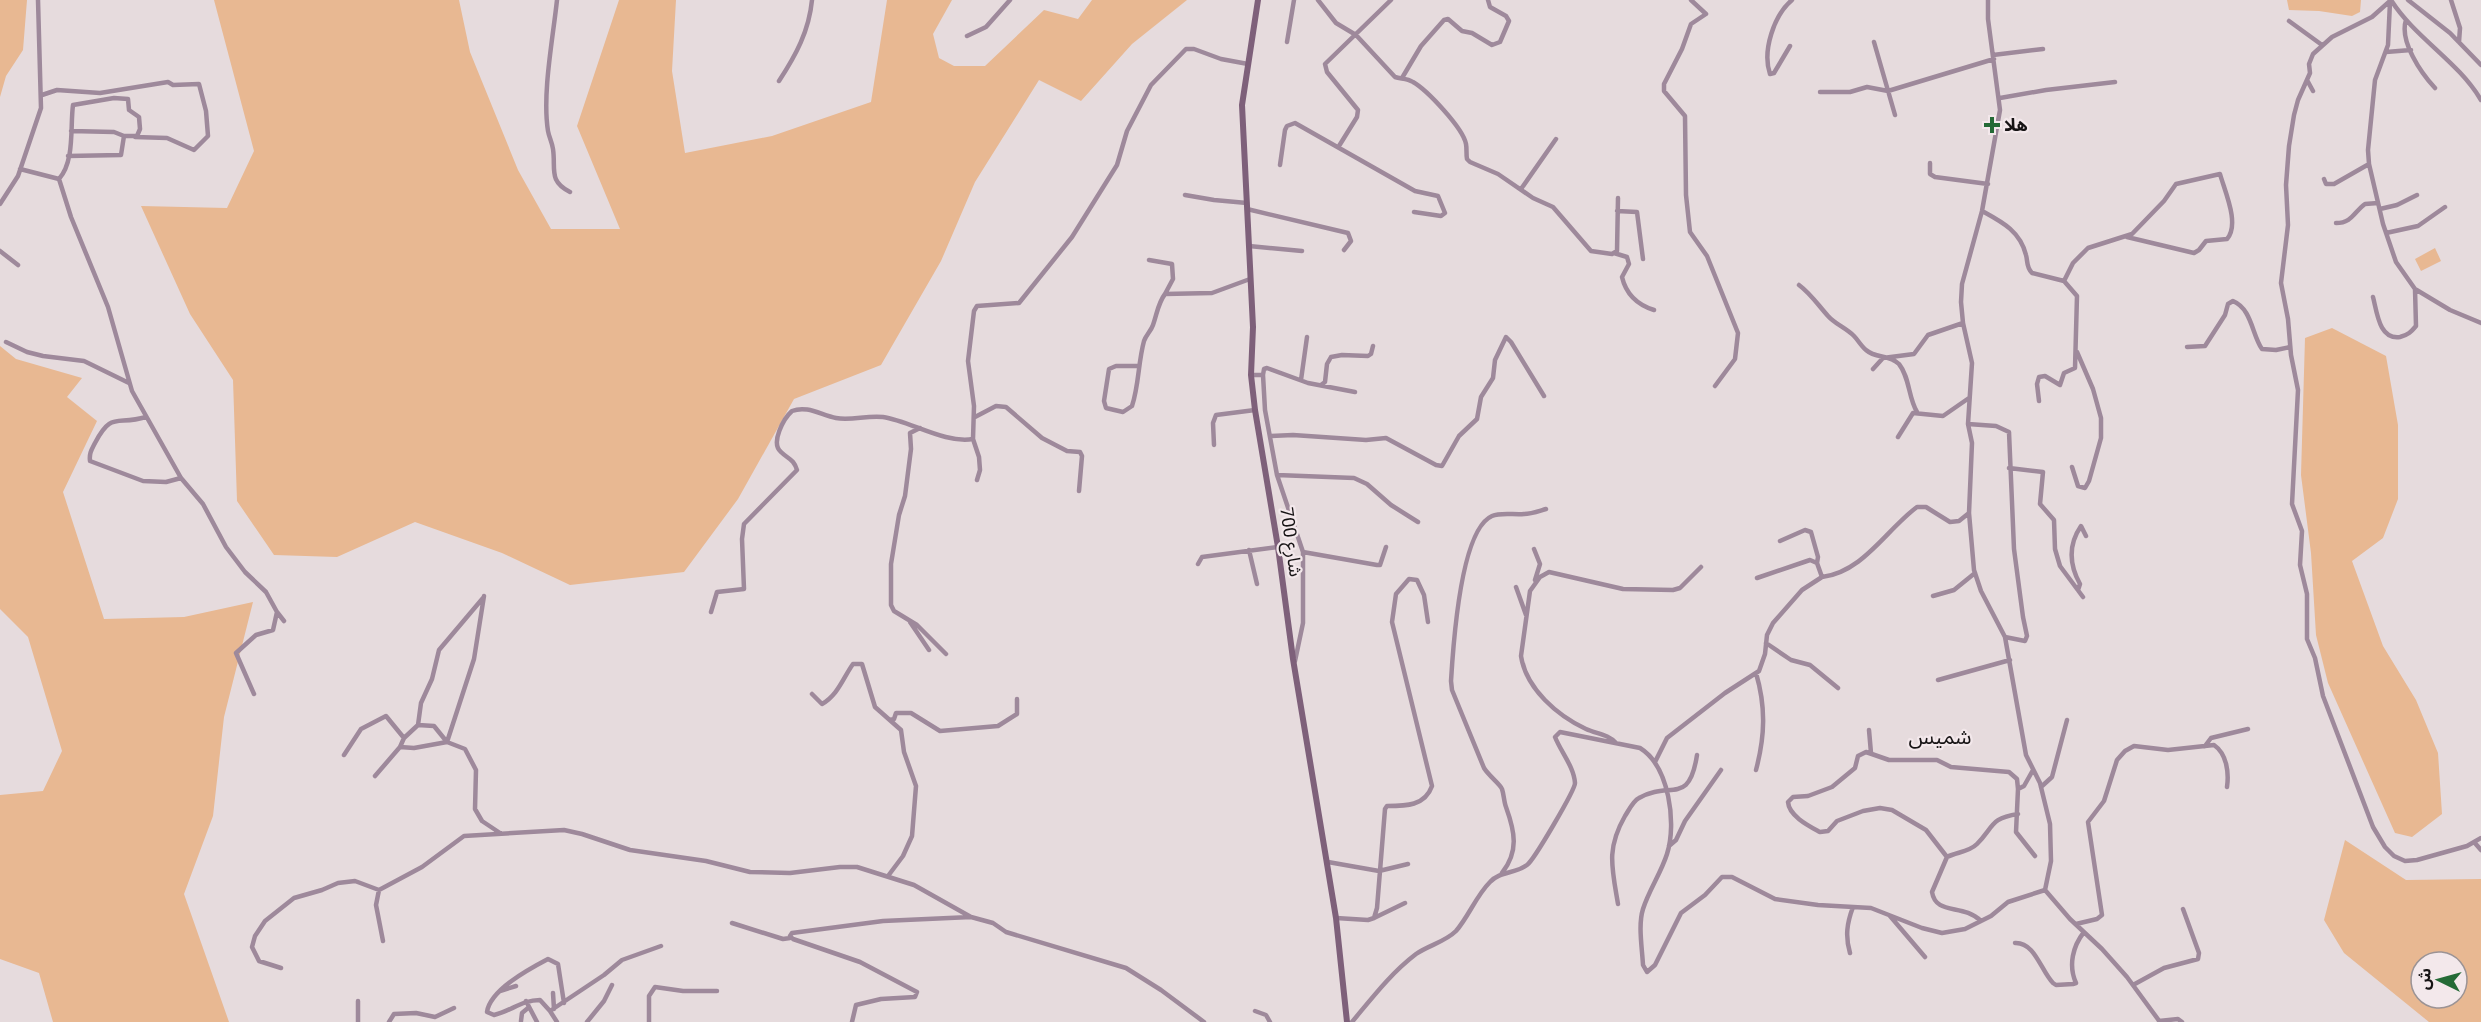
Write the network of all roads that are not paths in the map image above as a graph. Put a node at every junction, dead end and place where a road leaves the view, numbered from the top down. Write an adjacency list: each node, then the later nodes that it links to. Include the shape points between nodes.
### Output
1 (38, 0): 39 (street)
2 (557, 0): 57 (street, via 547,120 555,181)
3 (812, 0): 33 (street, via 799,50)
4 (1010, 0): 19 (street, via 986,27)
5 (1258, 0): 29 (main road, شارع 700)
6 (1294, 0): 20 (street)
7 (1318, 0): 18 (street, via 1336,23)
8 (1391, 0): 18 (street)
9 (1488, 0): 31 (street, via 1490,7 1509,21 1500,42 1487,44 1444,20 1421,46)
10 (1690, 0): 103 (street, via 1706,14 1691,24 1664,91 1685,116 1690,232 1707,256 1737,333 1735,359)
11 (1792, 0): 24 (street, via 1773,26 1770,74)
12 (1988, 0): 28 (street)
13 (2408, 0): 22 (street)
14 (2451, 0): 22 (street, via 2460,28)
15 (2391, 1): 16 (street); 23 (street, via 2372,17); 27 (street)
16 (2406, 20): 26 (street, via 2404,33); 41 (street, via 2462,75)
17 (2289, 21): 23 (street)
18 (1356, 35): 31 (street, via 1395,77); 47 (street, via 1325,66 1358,110)
19 (967, 36)
20 (1287, 42)
21 (1874, 42): 36 (street)
22 (2459, 42): 30 (street)
23 (2322, 45): 32 (street, via 2310,61)
24 (1790, 46)
25 (2043, 49): 28 (street)
26 (2411, 50): 27 (street); 35 (street, via 2420,73)
27 (2386, 52): 50 (street, via 2375,80)
28 (1994, 57): 36 (street); 40 (street)
29 (1248, 64): 63 (main road, شارع 700, via 1242,105); 111 (street, via 1186,49 1151,85 1127,131 1117,165 1072,237 1034,286 1019,303 977,306 968,361)
30 (2481, 65)
31 (1402, 78): 56 (street, via 1417,84 1447,114 1467,144 1470,162)
32 (2307, 80): 37 (street); 93 (street, via 2298,100 2286,185 2288,225 2281,283)
33 (779, 81)
34 (2115, 82): 40 (street)
35 (2435, 88)
36 (1888, 91): 38 (street, via 1867,87 1850,92); 42 (street)
37 (2313, 91)
38 (1820, 92)
39 (42, 95): 45 (street, via 57,90 100,93 168,82 199,84 208,136 194,150 167,138); 52 (street)
40 (2000, 98): 55 (street)
41 (2481, 100)
42 (1895, 115)
43 (71, 130): 44 (street); 45 (street, via 75,103 126,98 129,110 139,117 140,129); 48 (street)
44 (124, 136): 45 (street); 48 (street, via 120,156)
45 (135, 137)
46 (1556, 139): 56 (street)
47 (1340, 146): 51 (street, via 1290,124 1285,130); 68 (street, via 1415,191 1438,196 1445,213 1441,216)
48 (68, 156): 53 (street)
49 (1930, 163): 55 (street, via 1930,174 1935,177)
50 (2369, 164): 54 (street, via 2334,184 2326,184); 61 (street)
51 (1280, 165)
52 (20, 169): 53 (street); 62 (street)
53 (59, 179): 101 (street, via 108,307)
54 (2324, 179)
55 (1988, 183): 67 (street)
56 (1521, 189): 76 (street, via 1558,211 1591,251)
57 (570, 192)
58 (1185, 195): 63 (street)
59 (2417, 195): 65 (street)
60 (1618, 198): 66 (street)
61 (2378, 202): 65 (street); 69 (street, via 2365,204 2347,222)
62 (0, 204)
63 (1247, 206): 72 (main road, شارع 700); 73 (street, via 1348,233 1351,241)
64 (2445, 207): 70 (street, via 2418,226)
65 (2380, 209): 70 (street)
66 (1617, 211): 76 (street); 77 (street, via 1637,212)
67 (1982, 211): 81 (street, via 2000,220 2020,240 2030,271); 87 (street, via 1962,284)
68 (1414, 212)
69 (2336, 222)
70 (2386, 233): 83 (street, via 2396,262)
71 (2127, 237): 71 (street, via 2194,253 2206,241 2227,239 2232,218 2220,174 2176,184); 81 (street, via 2088,248 2073,263)
72 (1249, 246): 75 (street); 80 (main road, شارع 700)
73 (1344, 250)
74 (0, 251): 79 (street)
75 (1302, 251)
76 (1614, 253): 86 (street, via 1627,257 1624,285 1642,306)
77 (1643, 259)
78 (1149, 260): 84 (street, via 1172,264 1173,279)
79 (18, 265)
80 (1250, 279): 84 (street, via 1212,292); 98 (main road, شارع 700)
81 (2064, 281): 94 (street, via 2077,296)
82 (1799, 285): 95 (street, via 1865,350 1874,356)
83 (2415, 289): 85 (street, via 2416,326 2400,337 2391,337 2382,330); 88 (street)
84 (1165, 294): 96 (street, via 1145,340)
85 (2373, 297)
86 (1654, 310)
87 (1963, 323): 95 (street, via 1928,335 1914,354); 106 (street, via 1972,363)
88 (2481, 323)
89 (1306, 337): 100 (street)
90 (6, 342): 101 (street, via 43,356 84,361)
91 (1373, 346): 102 (street, via 1368,356 1331,357)
92 (2187, 347): 93 (street, via 2205,346 2233,301 2246,313 2262,350)
93 (2290, 347): 189 (street, via 2298,390 2292,504 2302,531 2300,565 2307,594 2307,634 2323,696 2373,827 2385,847 2400,860 2413,860)
94 (2076, 350): 107 (street, via 2075,368 2064,373 2061,384 2044,376 2038,379); 118 (street, via 2099,407 2102,430 2085,488 2078,486)
95 (1888, 357): 97 (street); 109 (street, via 1898,363 1905,375)
96 (1139, 366): 96 (street, via 1130,409 1121,412 1106,408 1109,369)
97 (1873, 369)
98 (1251, 375): 99 (street); 108 (main road, شارع 700)
99 (1263, 375): 100 (street, via 1267,368); 114 (street)
100 (1301, 380): 102 (street)
101 (129, 383): 110 (street)
102 (1321, 385): 104 (street)
103 (1715, 386)
104 (1355, 392)
105 (1544, 396): 114 (street, via 1506,338 1495,360 1493,378 1481,397 1477,419 1462,432 1442,466 1386,438)
106 (1969, 398): 109 (street, via 1943,416); 112 (street)
107 (2039, 401)
108 (1255, 410): 117 (street, via 1216,415); 129 (main road, شارع 700)
109 (1917, 411): 115 (street)
110 (146, 417): 121 (street); 121 (street, via 106,424 89,454 90,461 143,481)
111 (975, 417): 116 (street); 123 (street, via 996,406 1006,407 1042,438 1080,453)
112 (1968, 424): 119 (street, via 1996,426 2009,432); 125 (street, via 1972,443)
113 (920, 428): 116 (street); 147 (street, via 882,417 845,419 802,408 792,411 779,431 778,448 797,470 745,522 744,589 717,592); 150 (street, via 910,433 905,496 898,514 891,564 891,605)
114 (1271, 436): 120 (street)
115 (1898, 437)
116 (973, 439): 122 (street, via 979,457)
117 (1214, 445)
118 (2072, 467)
119 (2009, 468): 143 (street, via 2043,472 2040,506 2053,518 2057,559); 152 (street, via 2014,549 2027,636 2025,641)
120 (1277, 475): 126 (street, via 1354,478); 133 (street)
121 (181, 478): 146 (street, via 203,504 235,560 266,592)
122 (976, 480)
123 (1079, 491)
124 (1546, 509): 197 (street, via 1494,515 1484,521 1470,542 1460,592 1452,690 1484,768 1502,788 1512,823 1513,853)
125 (1969, 513): 137 (street); 138 (street, via 1950,522 1926,507 1917,507 1852,566)
126 (1418, 522)
127 (2086, 536): 143 (street, via 2081,525 2071,551 2071,567 2080,584)
128 (1780, 541): 134 (street, via 1805,530 1811,532)
129 (1278, 547): 132 (street); 157 (main road, شارع 700)
130 (1386, 547): 133 (street, via 1377,565)
131 (1534, 549): 141 (street, via 1540,564)
132 (1249, 550): 135 (street, via 1202,557); 140 (street)
133 (1303, 552): 157 (street, via 1303,623)
134 (1817, 563): 138 (street); 139 (street, via 1806,560)
135 (1198, 564)
136 (1701, 567): 141 (street, via 1680,588 1668,590 1623,589 1550,572)
137 (1975, 573): 144 (street, via 1954,590); 152 (street)
138 (1822, 577): 153 (street, via 1802,590 1773,623)
139 (1757, 578)
140 (1257, 584)
141 (1534, 586): 148 (street)
142 (1516, 587): 148 (street)
143 (2078, 590): 145 (street)
144 (1933, 596)
145 (2083, 597)
146 (277, 612): 149 (street); 161 (street, via 273,630 259,633 236,653)
147 (711, 612)
148 (1527, 618): 171 (street, via 1521,656 1535,687 1563,715)
149 (284, 621)
150 (910, 622): 154 (street); 155 (street)
151 (1428, 622): 196 (street, via 1422,588 1417,580 1409,579 1396,594 1392,622 1432,786 1429,794 1416,803 1386,807)
152 (2005, 637): 156 (street)
153 (1766, 643): 158 (street); 160 (street, via 1791,660 1810,665)
154 (929, 650)
155 (946, 654)
156 (2010, 660): 159 (street); 180 (street, via 2026,755)
157 (1294, 664): 194 (main road, شارع 700)
158 (1756, 673): 177 (street, via 1667,738); 179 (street, via 1765,721)
159 (1938, 680)
160 (1838, 688)
161 (254, 694)
162 (812, 694): 164 (street, via 822,704 828,701 857,662 866,670 875,707)
163 (1017, 699): 164 (street, via 1017,714 998,726 940,731 911,713 896,713)
164 (890, 720): 198 (street, via 901,730 916,786 912,836)
165 (2067, 720): 182 (street, via 2052,777)
166 (418, 725): 169 (street); 170 (street, via 434,726); 170 (street, via 421,703 439,650 484,596 474,659)
167 (2248, 729): 172 (street, via 2211,738)
168 (1869, 730): 174 (street)
169 (404, 738): 173 (street); 175 (street, via 386,716 361,729)
170 (447, 742): 173 (street); 187 (street, via 465,749 476,770 475,809 482,821)
171 (1616, 743): 177 (street, via 1640,748); 197 (street, via 1556,734 1574,775 1575,788 1533,860 1516,871)
172 (2205, 746): 183 (street, via 2214,745 2222,753); 211 (street, via 2168,750 2134,746 2119,756 2104,801 2088,822 2102,915)
173 (400, 747): 181 (street)
174 (1871, 753): 184 (street, via 1889,760 1937,760 1951,767 2009,772 2017,779); 193 (street, via 1861,753 1855,768 1832,787 1791,798 1789,808 1805,824 1824,833 1837,821 1863,811 1892,810 1926,830)
175 (345, 755)
176 (1697, 755): 185 (street, via 1692,779 1680,790)
177 (1654, 762): 185 (street)
178 (1721, 770): 190 (street)
179 (1756, 770)
180 (2033, 770): 182 (street); 184 (street)
181 (375, 776)
182 (2041, 787): 200 (street, via 2051,834)
183 (2227, 787)
184 (2018, 789): 186 (street)
185 (1666, 791): 190 (street); 202 (street, via 1636,799 1614,836)
186 (2018, 814): 192 (street, via 2016,832); 193 (street, via 1997,819 1977,844)
187 (500, 833): 198 (street, via 577,832 630,850 750,872 857,867); 199 (street, via 464,836 422,867)
188 (2481, 838): 189 (street)
189 (2474, 842): 191 (street)
190 (1669, 846): 203 (street, via 1643,911 1643,964 1647,972 1655,965 1681,913 1705,896 1722,877 1774,899)
191 (2481, 850)
192 (2035, 856)
193 (1947, 857): 209 (street, via 1932,892 1934,898 1941,907 1973,913)
194 (1328, 862): 196 (street); 207 (main road, شارع 700)
195 (1408, 864): 196 (street)
196 (1379, 871): 208 (street)
197 (1502, 873): 243 (street, via 1488,883 1456,931 1403,965)
198 (888, 876): 206 (street, via 914,885)
199 (379, 890): 214 (street, via 376,905); 219 (street, via 355,881 338,883 294,898 265,921 252,947 259,961)
200 (2045, 890): 209 (street, via 2008,902); 211 (street)
201 (1405, 903): 208 (street)
202 (1618, 904)
203 (1853, 907): 205 (street); 217 (street, via 1847,924)
204 (2183, 909): 220 (street, via 2198,959 2164,968)
205 (1888, 914): 209 (street, via 1942,933); 218 (street)
206 (971, 917): 213 (street, via 856,924 795,932); 241 (street, via 1126,969)
207 (1336, 918): 208 (street); 243 (main road, شارع 700)
208 (1374, 918)
209 (1981, 921)
210 (732, 923): 213 (street)
211 (2076, 924): 212 (street)
212 (2084, 932): 215 (street, via 2074,944 2073,984 2053,983 2031,950); 220 (street)
213 (790, 938): 240 (street, via 861,962 917,992 914,998 858,1004)
214 (383, 941)
215 (2015, 943)
216 (661, 946): 228 (street, via 621,960)
217 (1850, 953)
218 (1924, 957)
219 (282, 968)
220 (2133, 985): 244 (street)
221 (516, 986): 223 (street)
222 (612, 986): 238 (street)
223 (497, 991): 227 (street, via 487,1007 490,1015); 228 (street, via 548,959 558,964)
224 (717, 991): 239 (street, via 655,987 649,996)
225 (553, 993): 231 (street)
226 (358, 1001): 233 (street)
227 (526, 1001): 230 (street); 231 (street, via 540,1000)
228 (564, 1003): 231 (street)
229 (454, 1008): 234 (street, via 435,1017 399,1013 391,1016)
230 (528, 1008): 235 (street, via 522,1013); 236 (street)
231 (552, 1010): 237 (street)
232 (1255, 1011): 242 (street, via 1266,1015)
233 (358, 1022)
234 (389, 1022)
235 (521, 1022)
236 (537, 1022)
237 (557, 1022)
238 (587, 1022)
239 (649, 1022)
240 (852, 1022)
241 (1204, 1022)
242 (1270, 1022)
243 (1349, 1022)
244 (2160, 1022): 245 (street)
245 (2182, 1022)

